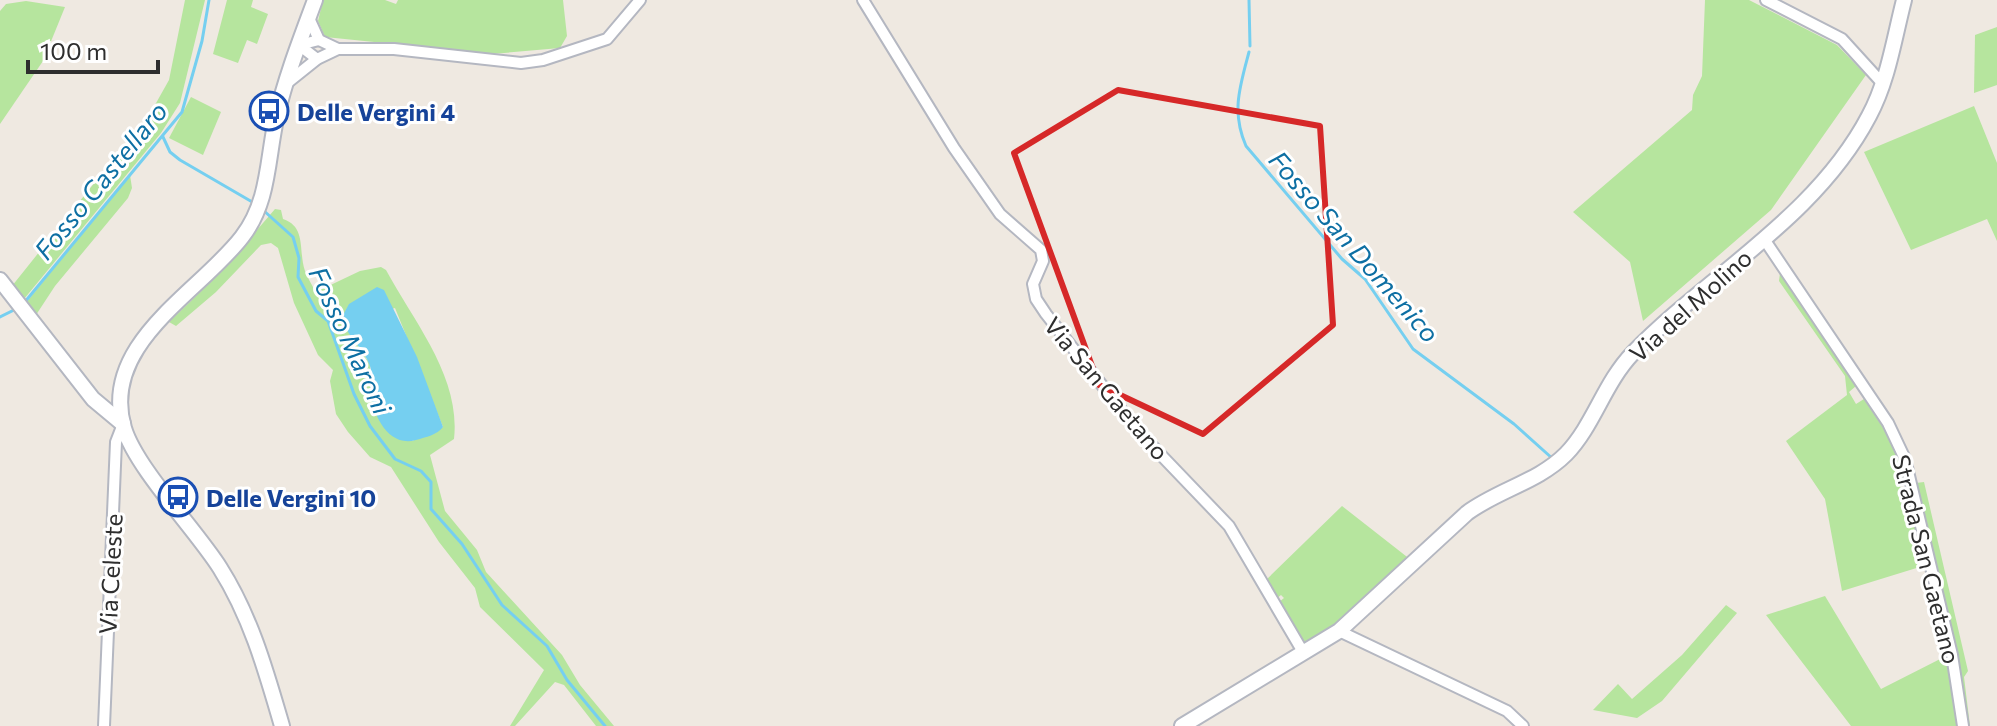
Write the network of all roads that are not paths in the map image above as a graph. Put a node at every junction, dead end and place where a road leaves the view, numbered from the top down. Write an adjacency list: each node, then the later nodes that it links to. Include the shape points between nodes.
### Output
1 (315, 0): 6 (street)
2 (640, 0): 9 (street, via 607,39 521,63 394,49)
3 (863, 0): 17 (street, Via San Gaetano, via 1000,214 1041,250 1043,261 1033,284 1046,314 1138,431 1229,526)
4 (1766, 0): 12 (street, via 1842,39)
5 (1904, 0): 12 (street, Via del Molino)
6 (309, 18): 7 (street); 8 (street)
7 (319, 40): 8 (street); 9 (street)
8 (299, 45): 10 (street); 11 (street)
9 (338, 49): 10 (street)
10 (317, 59): 11 (street)
11 (286, 84): 15 (street, via 262,200 253,220 133,355 121,395)
12 (1883, 84): 13 (street, Via del Molino, via 1851,145)
13 (1764, 239): 16 (street, Via del Molino, via 1633,353 1562,458 1467,513); 22 (street, Strada San Gaetano, via 1888,423 1905,459 1952,655)
14 (0, 280): 15 (street, via 93,399)
15 (123, 424): 18 (street, Via Celeste, via 116,442); 19 (street, via 133,447 242,605)
16 (1339, 631): 17 (street, Via del Molino); 21 (street, via 1507,711)
17 (1303, 652): 20 (street, Via del Molino)
18 (104, 726)
19 (282, 726)
20 (1182, 726)
21 (1523, 726)
22 (1963, 726)

